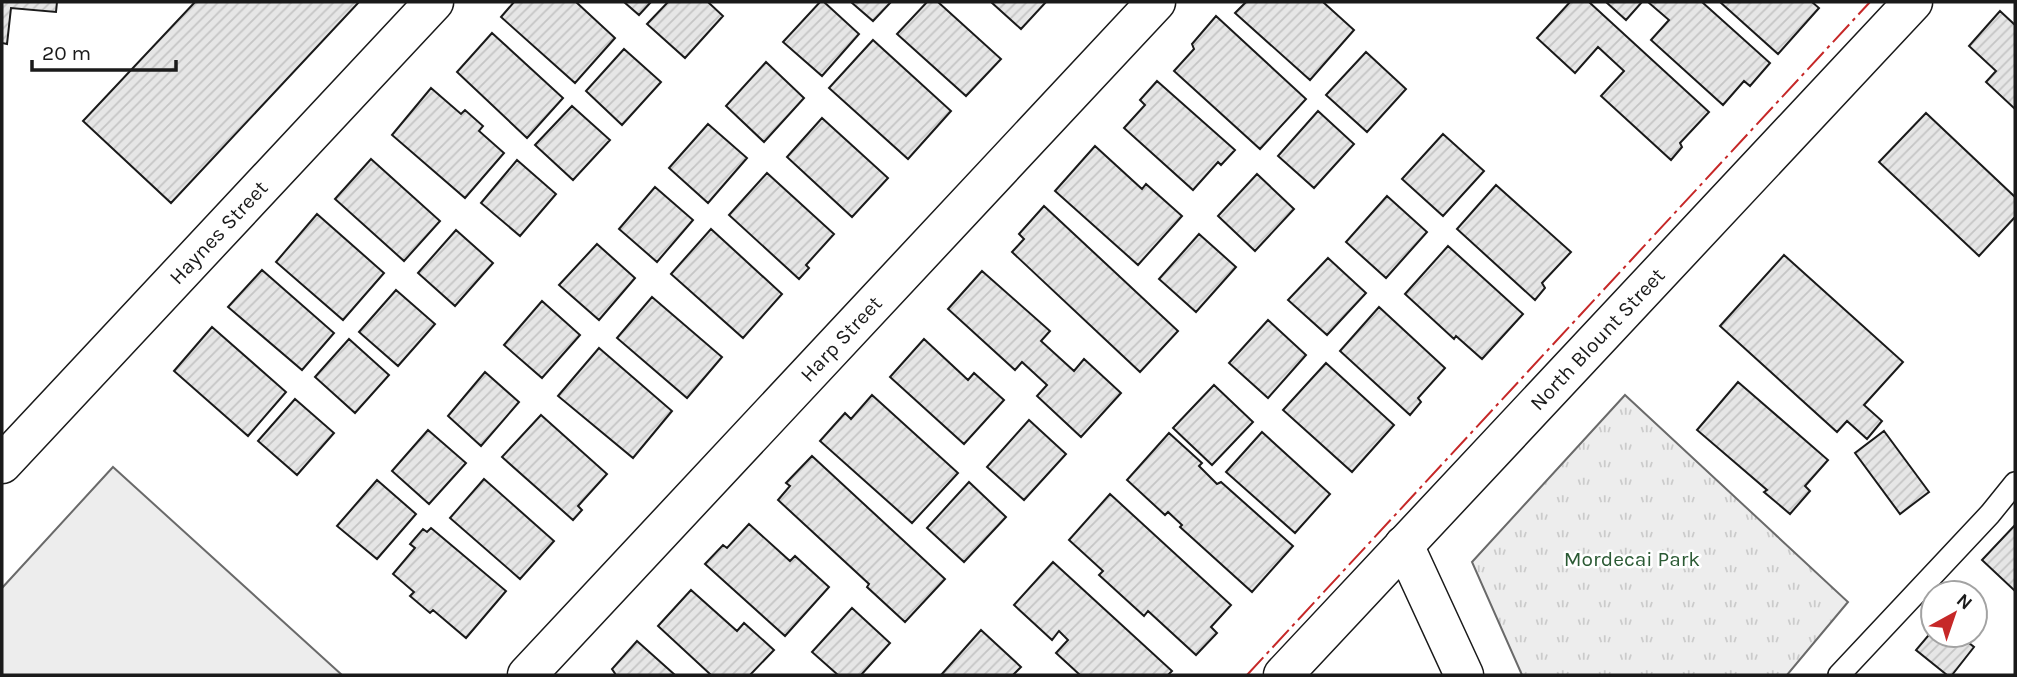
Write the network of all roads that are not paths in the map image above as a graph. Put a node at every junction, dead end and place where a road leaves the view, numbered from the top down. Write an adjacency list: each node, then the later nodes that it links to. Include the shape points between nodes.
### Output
1 (434, 2): 4 (street, Haynes Street)
2 (1156, 2): 7 (street, Harp Street)
3 (1913, 2): 6 (street, North Blount Street)
4 (2, 464)
5 (2015, 483): 10 (lane)
6 (1404, 545): 8 (street, North Blount Street); 9 (street)
7 (527, 675)
8 (1283, 675)
9 (1464, 675)
10 (1839, 675)

